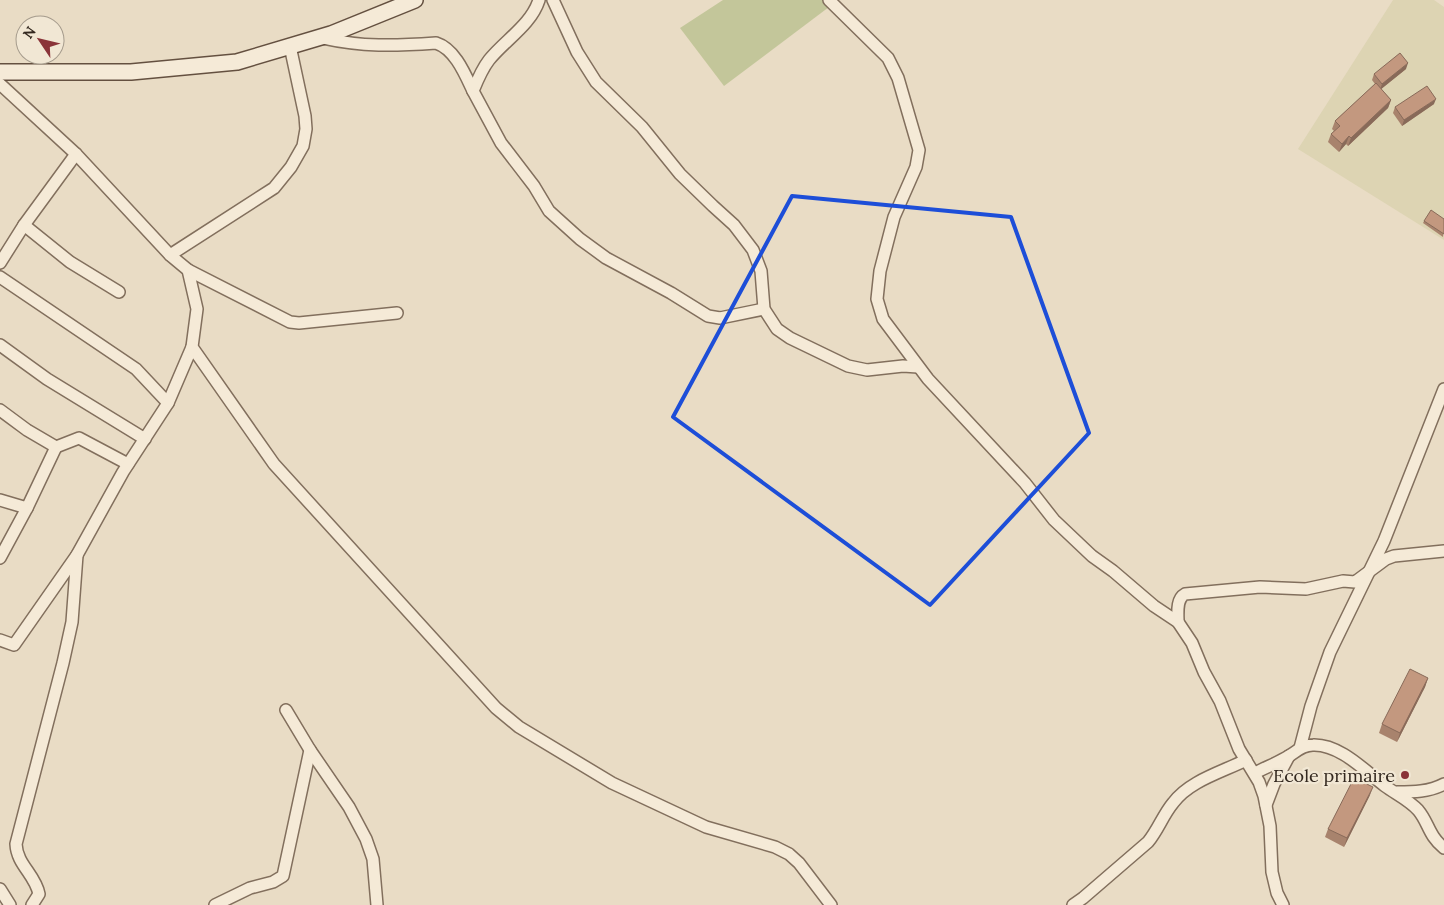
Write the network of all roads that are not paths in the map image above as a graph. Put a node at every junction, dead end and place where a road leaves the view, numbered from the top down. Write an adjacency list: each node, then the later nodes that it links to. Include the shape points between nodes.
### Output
1 (415, 0): 5 (street)
2 (539, 0): 9 (street, via 528,20 488,61)
3 (553, 0): 17 (street, via 577,52 596,82 642,127 680,174 734,225 753,250 761,271)
4 (829, 0): 21 (street, via 888,58 898,78 920,150 894,217 880,271 877,299 883,319)
5 (319, 37): 6 (street); 9 (street, via 376,46 443,45 459,64)
6 (290, 46): 7 (street, via 237,62 131,72); 12 (street, via 306,129 303,146 295,160 274,188)
7 (0, 72)
8 (0, 84): 10 (street)
9 (473, 91): 17 (street, via 500,143 549,211 580,239 606,258 708,316 720,318)
10 (76, 154): 11 (street); 12 (street)
11 (24, 224): 13 (street); 16 (street, via 70,262)
12 (170, 255): 14 (street)
13 (0, 263)
14 (188, 270): 18 (street, via 290,322); 20 (street, via 197,309)
15 (0, 277): 23 (street, via 136,369)
16 (119, 292)
17 (764, 309): 21 (street, via 777,328 790,338 848,366 867,370)
18 (397, 313)
19 (0, 345): 25 (street, via 47,379)
20 (192, 347): 23 (street); 51 (street, via 274,464 496,708 519,727 612,783 706,827 789,854 799,862)
21 (918, 367): 34 (street, via 1025,483 1054,520 1092,556)
22 (1444, 389): 33 (street)
23 (168, 403): 25 (street)
24 (0, 410): 26 (street)
25 (145, 440): 27 (street)
26 (56, 447): 27 (street, via 79,438); 29 (street)
27 (128, 464): 31 (street)
28 (0, 500): 29 (street)
29 (27, 508): 32 (street)
30 (1444, 551): 33 (street, via 1394,556)
31 (77, 555): 35 (street, via 14,645); 48 (street, via 72,622 16,844 18,858 38,888 39,894)
32 (0, 558)
33 (1370, 570): 34 (street, via 1355,582 1343,581 1306,589 1260,587 1185,594 1179,601); 37 (street, via 1330,652)
34 (1178, 622): 40 (street, via 1192,643 1220,701 1238,749)
35 (0, 640)
36 (286, 710): 38 (street)
37 (1300, 748): 39 (street); 43 (street, via 1313,745 1344,755)
38 (310, 750): 49 (street, via 283,876); 50 (street, via 349,807 366,839 373,858)
39 (1289, 756): 41 (street); 44 (street)
40 (1246, 760): 41 (street); 52 (street, via 1184,792 1172,804 1148,842)
41 (1255, 773): 44 (street)
42 (1444, 784): 43 (street, via 1422,791)
43 (1397, 792): 45 (street, via 1418,810 1431,835)
44 (1266, 805): 53 (street, via 1272,872)
45 (1444, 848)
46 (0, 889): 47 (street)
47 (10, 905)
48 (32, 905)
49 (215, 905)
50 (377, 905)
51 (831, 905)
52 (1073, 905)
53 (1283, 905)

